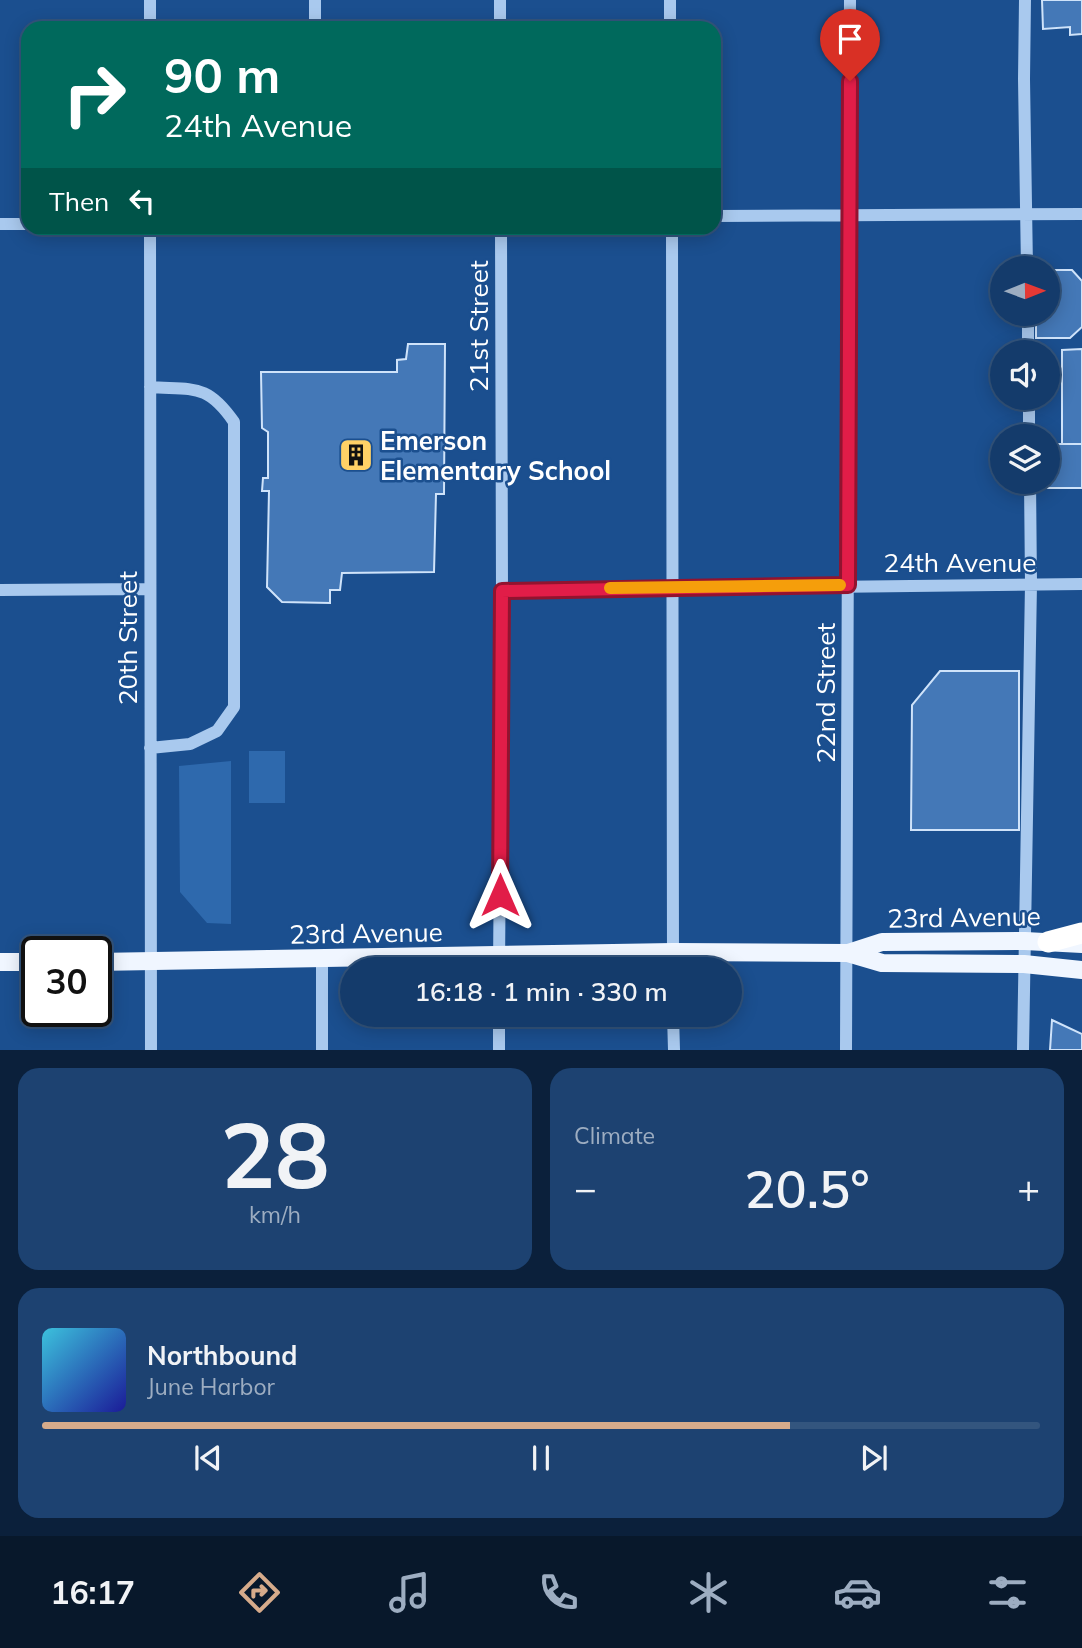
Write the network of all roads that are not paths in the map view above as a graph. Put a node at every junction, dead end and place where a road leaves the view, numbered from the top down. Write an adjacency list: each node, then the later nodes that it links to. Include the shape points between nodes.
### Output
1 (150, 0): 7 (street)
2 (315, 0): 8 (street)
3 (500, 0): 9 (street)
4 (670, 0): 10 (street)
5 (850, 0): 14 (street, 22nd Street)
6 (1025, 0): 11 (street)
7 (150, 21)
8 (315, 21)
9 (500, 21)
10 (670, 21)
11 (1027, 214): 12 (street); 14 (street); 20 (street)
12 (1082, 214)
13 (721, 216): 14 (street)
14 (850, 216): 25 (street, 22nd Street)
15 (0, 224): 16 (street)
16 (21, 224)
17 (150, 235): 21 (street, 20th Street)
18 (501, 235): 29 (street, 21st Street)
19 (672, 235): 26 (street)
20 (1027, 256)
21 (150, 387): 27 (street, 20th Street); 30 (street, via 199,390 219,401 234,422 234,490 233,707 217,731 190,744)
22 (1030, 494): 23 (street)
23 (1031, 584): 24 (street, 24th Avenue); 25 (street, 24th Avenue); 32 (street)
24 (1082, 584)
25 (848, 585): 26 (street, 24th Avenue); 35 (street, 22nd Street)
26 (673, 587): 29 (street, 24th Avenue); 37 (street)
27 (150, 589): 28 (street); 30 (street, 20th Street)
28 (0, 590)
29 (502, 591): 36 (street, 21st Street)
30 (150, 748): 44 (street, 20th Street)
31 (1082, 933): 33 (highway)
32 (1025, 941): 33 (main road, 23rd Avenue); 35 (main road, 23rd Avenue, via 882,942); 45 (street)
33 (1048, 942): 34 (main road, 23rd Avenue)
34 (1082, 944)
35 (848, 953): 38 (main road, 23rd Avenue); 45 (main road, 23rd Avenue, via 881,963); 53 (street, 22nd Street)
36 (499, 957)
37 (673, 957)
38 (742, 958)
39 (323, 960): 40 (main road, 23rd Avenue); 44 (main road, 23rd Avenue); 50 (street)
40 (340, 960)
41 (0, 962): 42 (main road)
42 (21, 962)
43 (112, 962): 44 (main road, 23rd Avenue)
44 (151, 962): 49 (street, 20th Street)
45 (1024, 964): 46 (main road, 23rd Avenue); 54 (street)
46 (1082, 970)
47 (499, 1027): 51 (street)
48 (673, 1027): 52 (street)
49 (151, 1049)
50 (322, 1049)
51 (499, 1049)
52 (674, 1049)
53 (846, 1049)
54 (1023, 1049)

